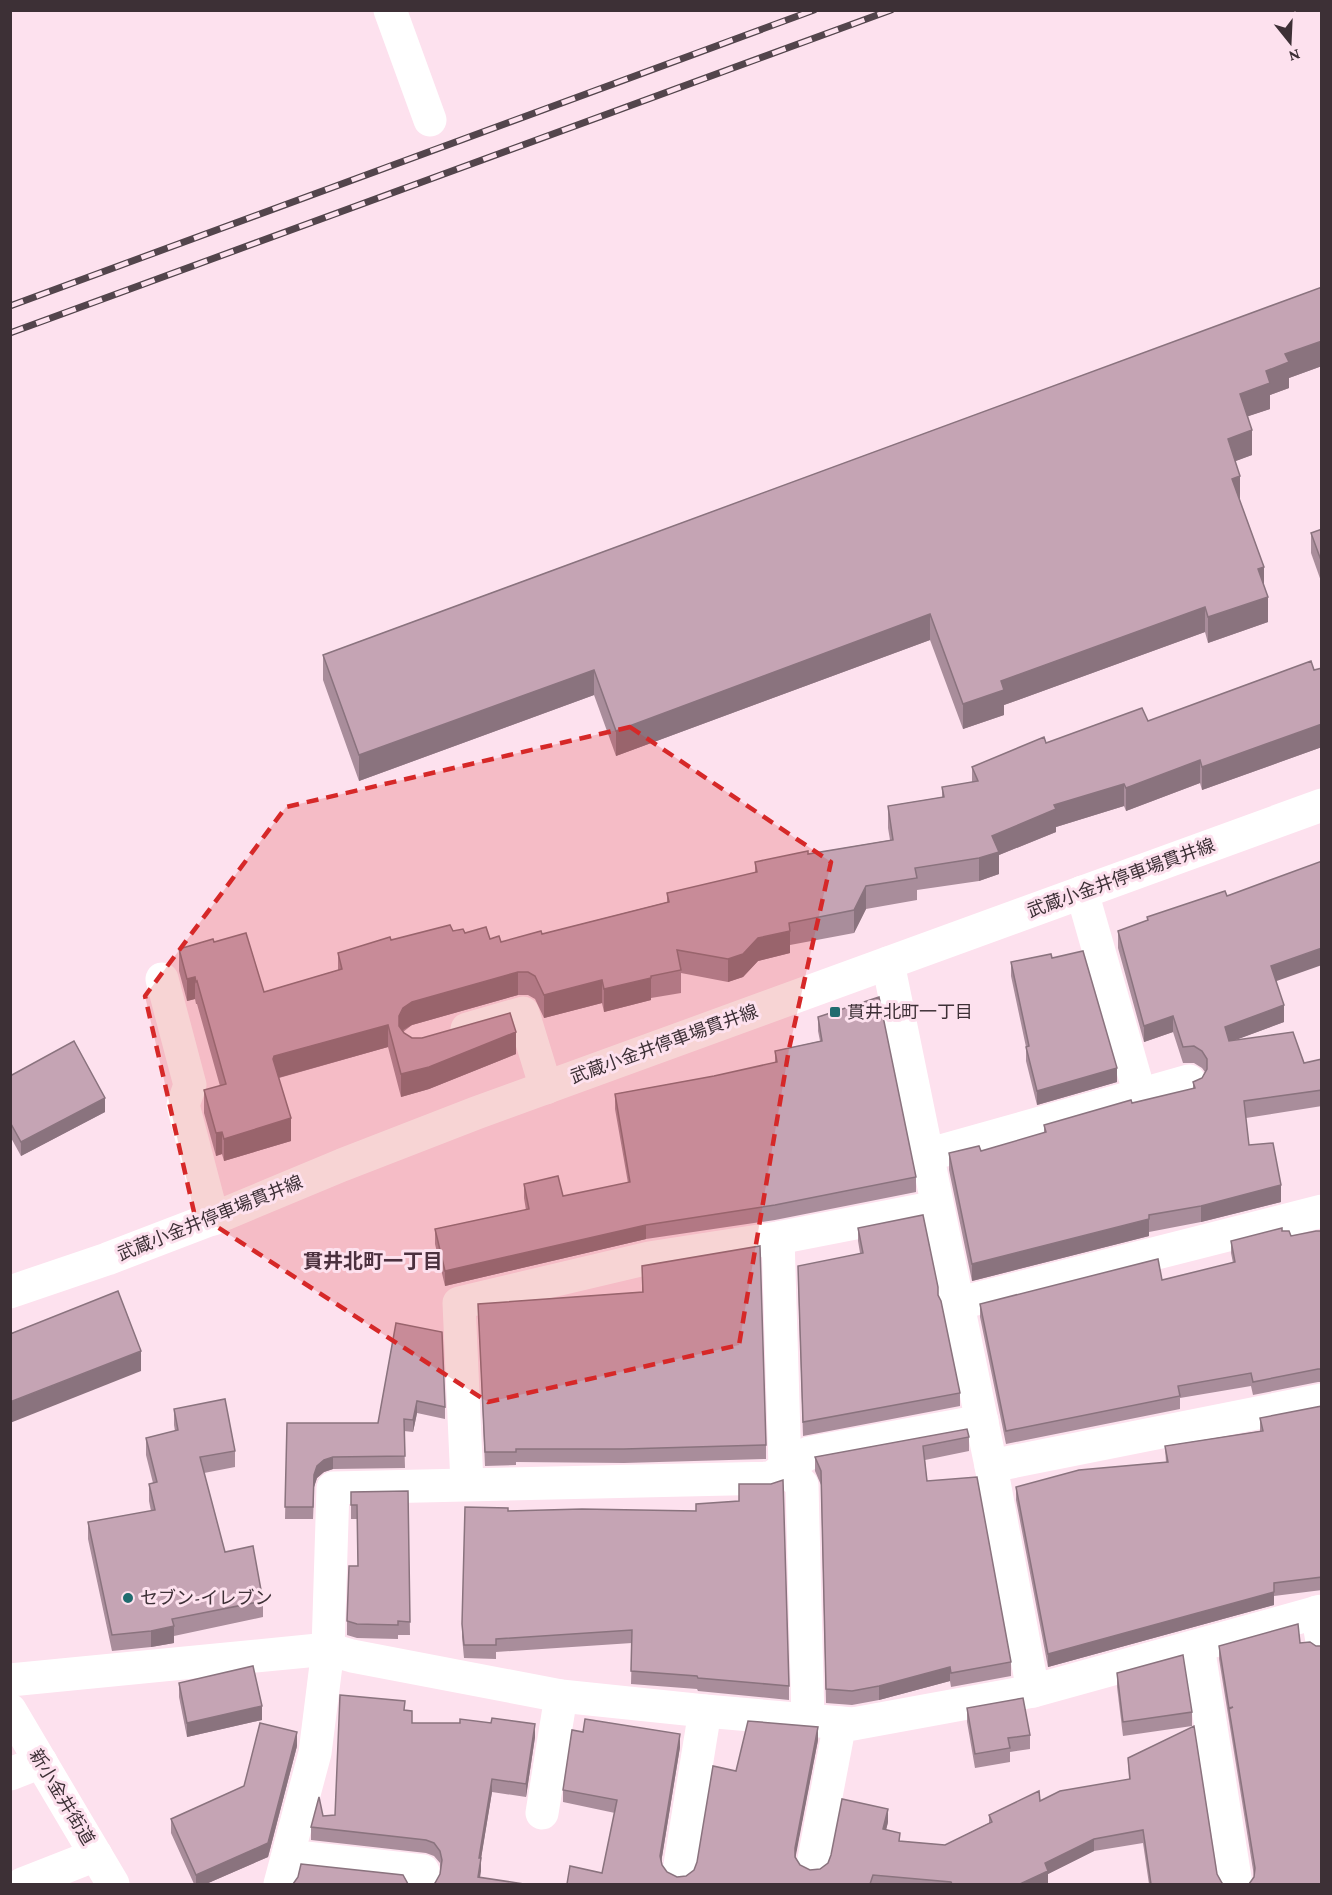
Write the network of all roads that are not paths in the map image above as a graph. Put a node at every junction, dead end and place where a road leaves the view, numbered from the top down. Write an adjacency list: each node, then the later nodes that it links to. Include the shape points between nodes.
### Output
1 (390, 10): 2 (street)
2 (430, 120)
3 (1322, 805): 4 (street, 武蔵小金井停車場貫井線)
4 (1082, 892): 5 (street, 武蔵小金井停車場貫井線); 10 (street)
5 (888, 963): 9 (street, 武蔵小金井停車場貫井線); 11 (street)
6 (162, 979): 14 (street, via 190,1085 183,1105)
7 (438, 1037): 9 (street, via 524,1013)
8 (1189, 1081): 10 (street)
9 (546, 1088): 14 (street, 武蔵小金井停車場貫井線, via 342,1165)
10 (1140, 1095): 11 (street)
11 (927, 1155): 12 (street)
12 (937, 1207): 15 (street); 17 (street)
13 (1322, 1211): 17 (street)
14 (213, 1219): 16 (street, 武蔵小金井停車場貫井線)
15 (778, 1238): 21 (street); 22 (street, via 649,1258 459,1303)
16 (10, 1292)
17 (956, 1304): 19 (street)
18 (1322, 1400): 20 (street)
19 (982, 1421): 20 (street); 21 (street, via 809,1453)
20 (991, 1467): 27 (street)
21 (785, 1468): 22 (street, via 771,1478); 31 (street, via 802,1485)
22 (467, 1484): 25 (street, via 333,1488)
23 (1320, 1621): 24 (street)
24 (1198, 1646): 27 (street); 42 (street)
25 (328, 1648): 26 (street); 28 (street); 37 (street, via 315,1753)
26 (10, 1680)
27 (1033, 1691): 31 (street, via 853,1724)
28 (561, 1696): 30 (street); 34 (street)
29 (10, 1710): 32 (street, 新小金井街道)
30 (705, 1711): 31 (street); 38 (street)
31 (824, 1722): 36 (street)
32 (40, 1762): 33 (street); 35 (street, 新小金井街道)
33 (10, 1774)
34 (542, 1813)
35 (96, 1855): 39 (street); 40 (street, 新小金井街道)
36 (813, 1864)
37 (284, 1870): 41 (street, via 423,1871)
38 (679, 1871)
39 (22, 1884)
40 (113, 1884)
41 (421, 1884)
42 (1236, 1884)

